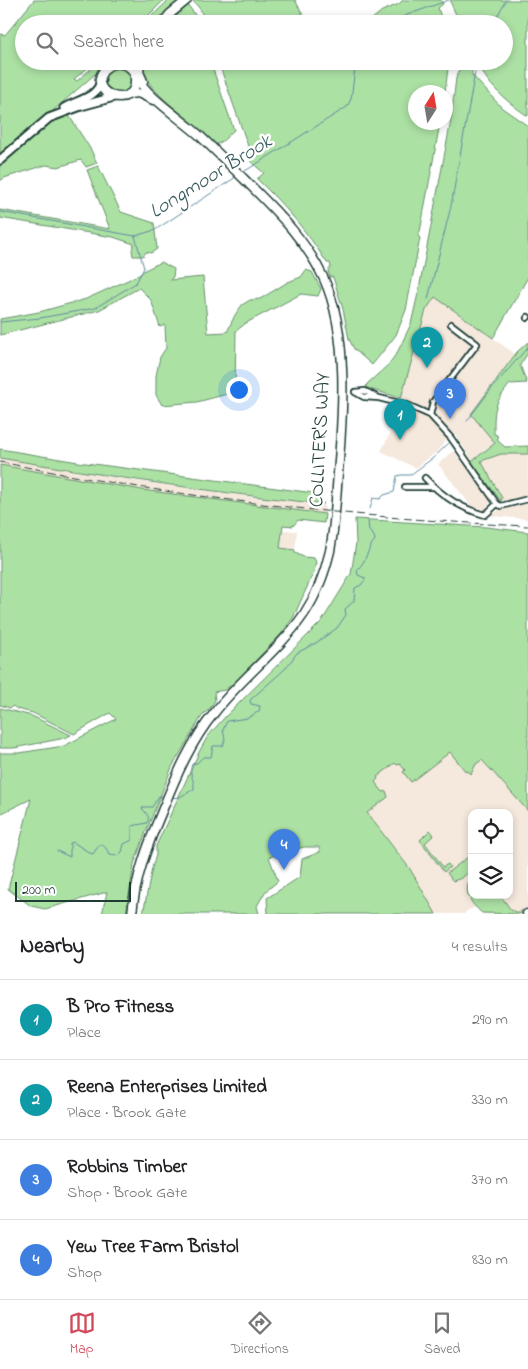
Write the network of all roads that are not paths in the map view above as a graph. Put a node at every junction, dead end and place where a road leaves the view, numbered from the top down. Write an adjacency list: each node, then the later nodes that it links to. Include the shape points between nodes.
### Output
1 (188, 0): 2 (highway)
2 (169, 15)
3 (105, 70): 8 (highway)
4 (130, 70): 7 (highway)
5 (134, 70): 7 (highway)
6 (139, 70): 11 (highway, via 142,81)
7 (133, 73): 9 (highway, via 135,86); 11 (highway, COLLITER'S WAY)
8 (101, 78): 10 (highway, via 103,90); 12 (main road, via 98,91)
9 (128, 94): 10 (highway); 11 (highway, COLLITER'S WAY, via 142,94)
10 (114, 97): 12 (main road)
11 (166, 107): 15 (highway, COLLITER'S WAY, via 235,170 297,234 313,258 334,308)
12 (58, 114): 13 (main road)
13 (0, 160)
14 (451, 324): 16 (street, via 477,344 433,402)
15 (342, 390): 16 (street, via 407,405); 22 (highway, COLLITER'S WAY, via 342,433 332,534 319,584 305,613 282,642 214,712 182,762 151,837 138,879)
16 (430, 415): 21 (street, via 451,438)
17 (425, 478): 19 (street)
18 (405, 487): 19 (street)
19 (433, 487): 21 (street, via 462,507 485,515)
20 (528, 499): 21 (street, via 501,506)
21 (497, 504)
22 (132, 914)

